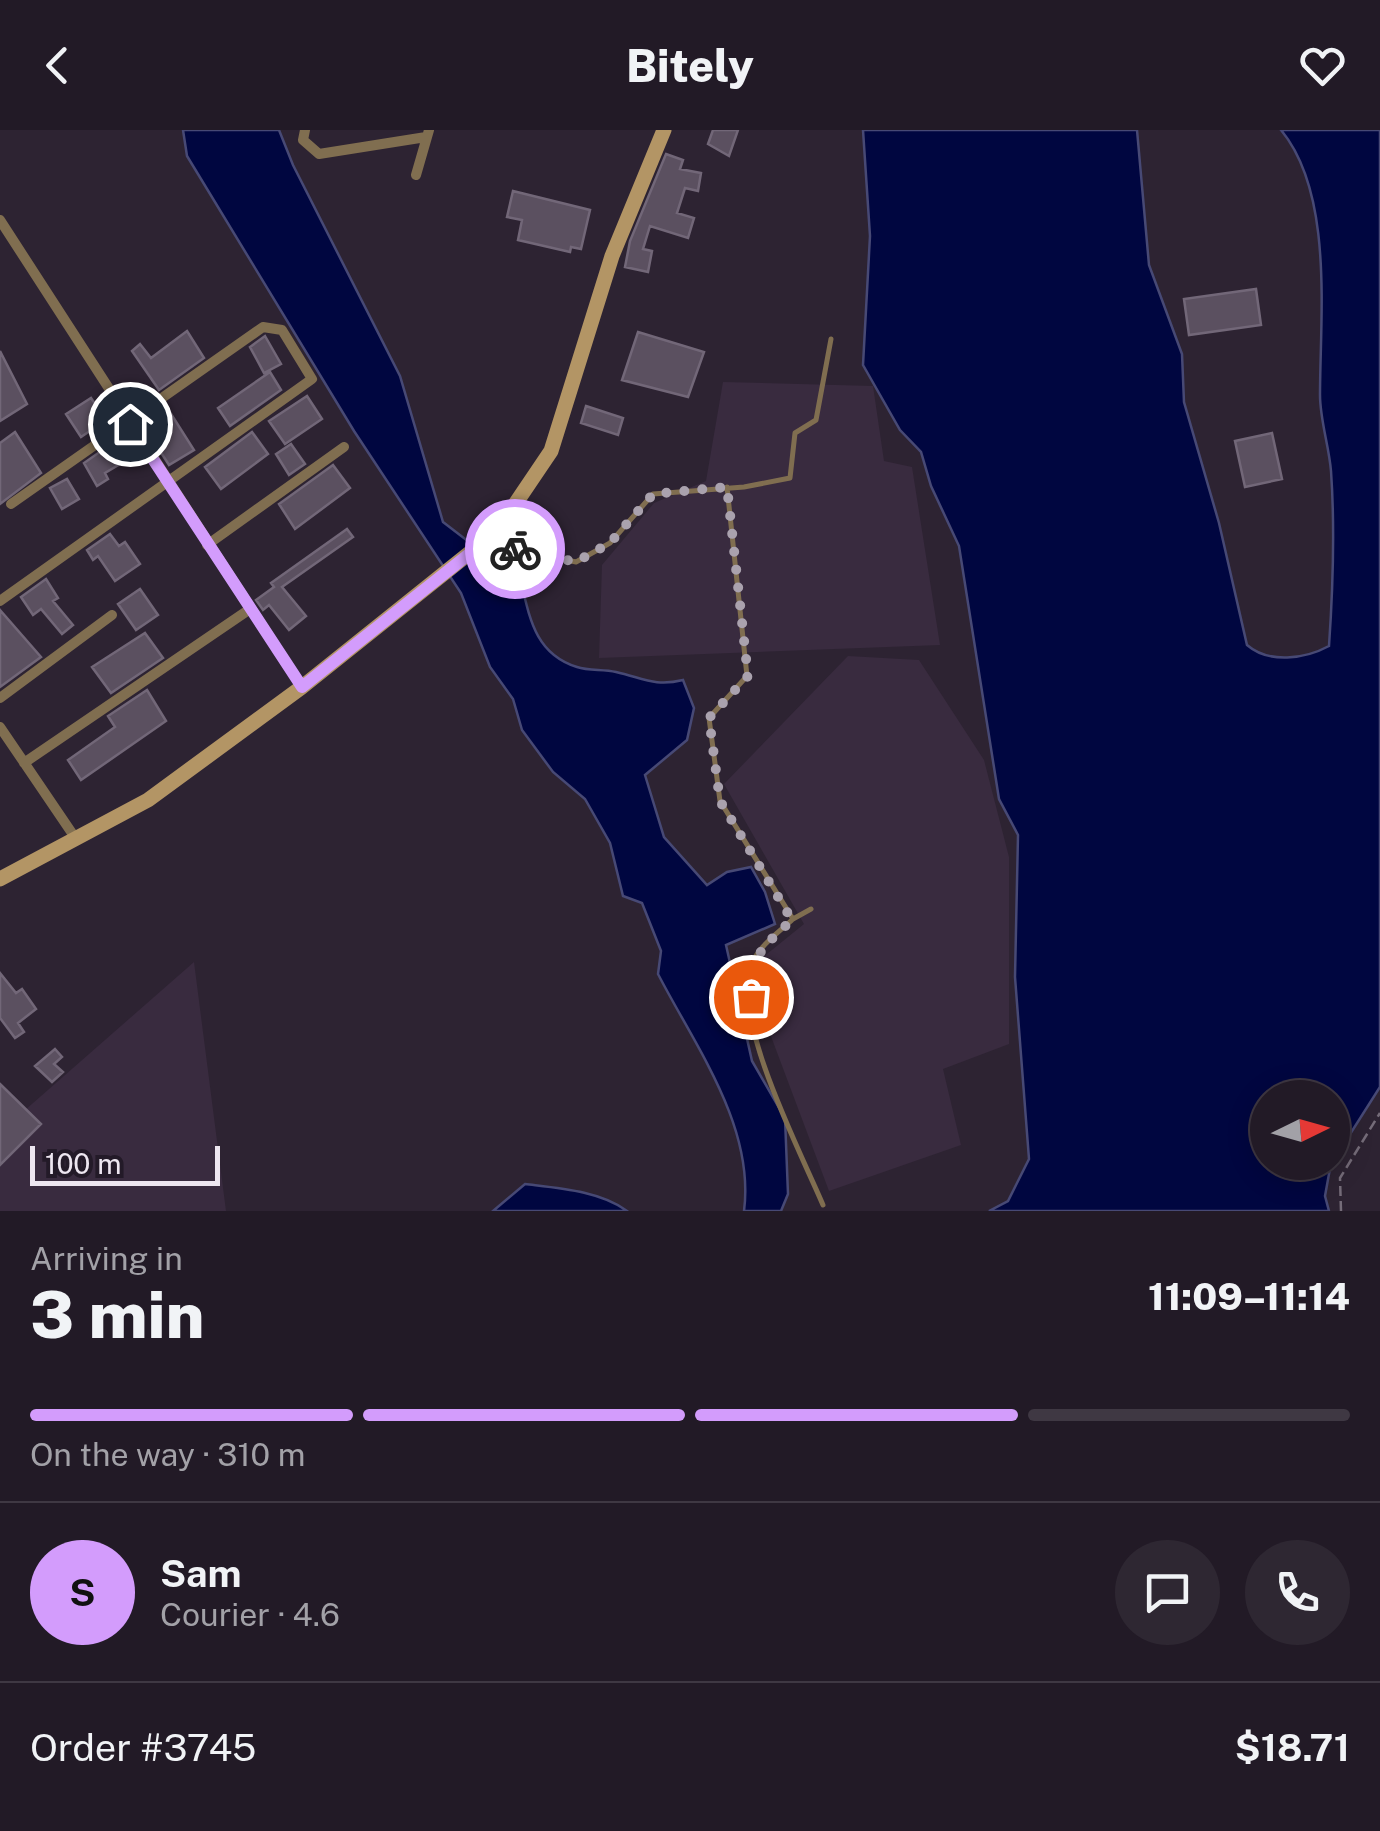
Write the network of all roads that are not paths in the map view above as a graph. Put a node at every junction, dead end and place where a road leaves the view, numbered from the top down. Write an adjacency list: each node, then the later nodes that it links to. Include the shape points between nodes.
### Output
1 (304, 130): 3 (street, via 303,140 319,154)
2 (664, 130): 12 (street, via 612,256 551,452)
3 (427, 134): 4 (street)
4 (416, 176)
5 (0, 220): 7 (street)
6 (832, 338): 10 (lane, via 816,420 795,434 790,478)
7 (130, 424): 9 (street); 9 (street, via 263,327 282,330 303,361 312,380); 11 (street)
8 (344, 447): 13 (street)
9 (168, 484): 13 (street); 14 (street)
10 (727, 487): 12 (lane, via 653,494 610,543 576,562 516,550); 24 (lane, via 748,676 709,718 714,766 720,801)
11 (12, 504)
12 (498, 531): 17 (street)
13 (207, 545): 15 (street)
14 (0, 601)
15 (250, 609): 17 (street); 20 (street)
16 (112, 616): 18 (street)
17 (302, 687): 21 (street, via 148,800)
18 (0, 698)
19 (0, 728): 20 (street)
20 (24, 763): 21 (street)
21 (76, 838): 22 (street)
22 (0, 879)
23 (811, 909): 24 (lane)
24 (792, 920): 25 (lane, via 757,952 748,974 762,1064)
25 (823, 1205)

